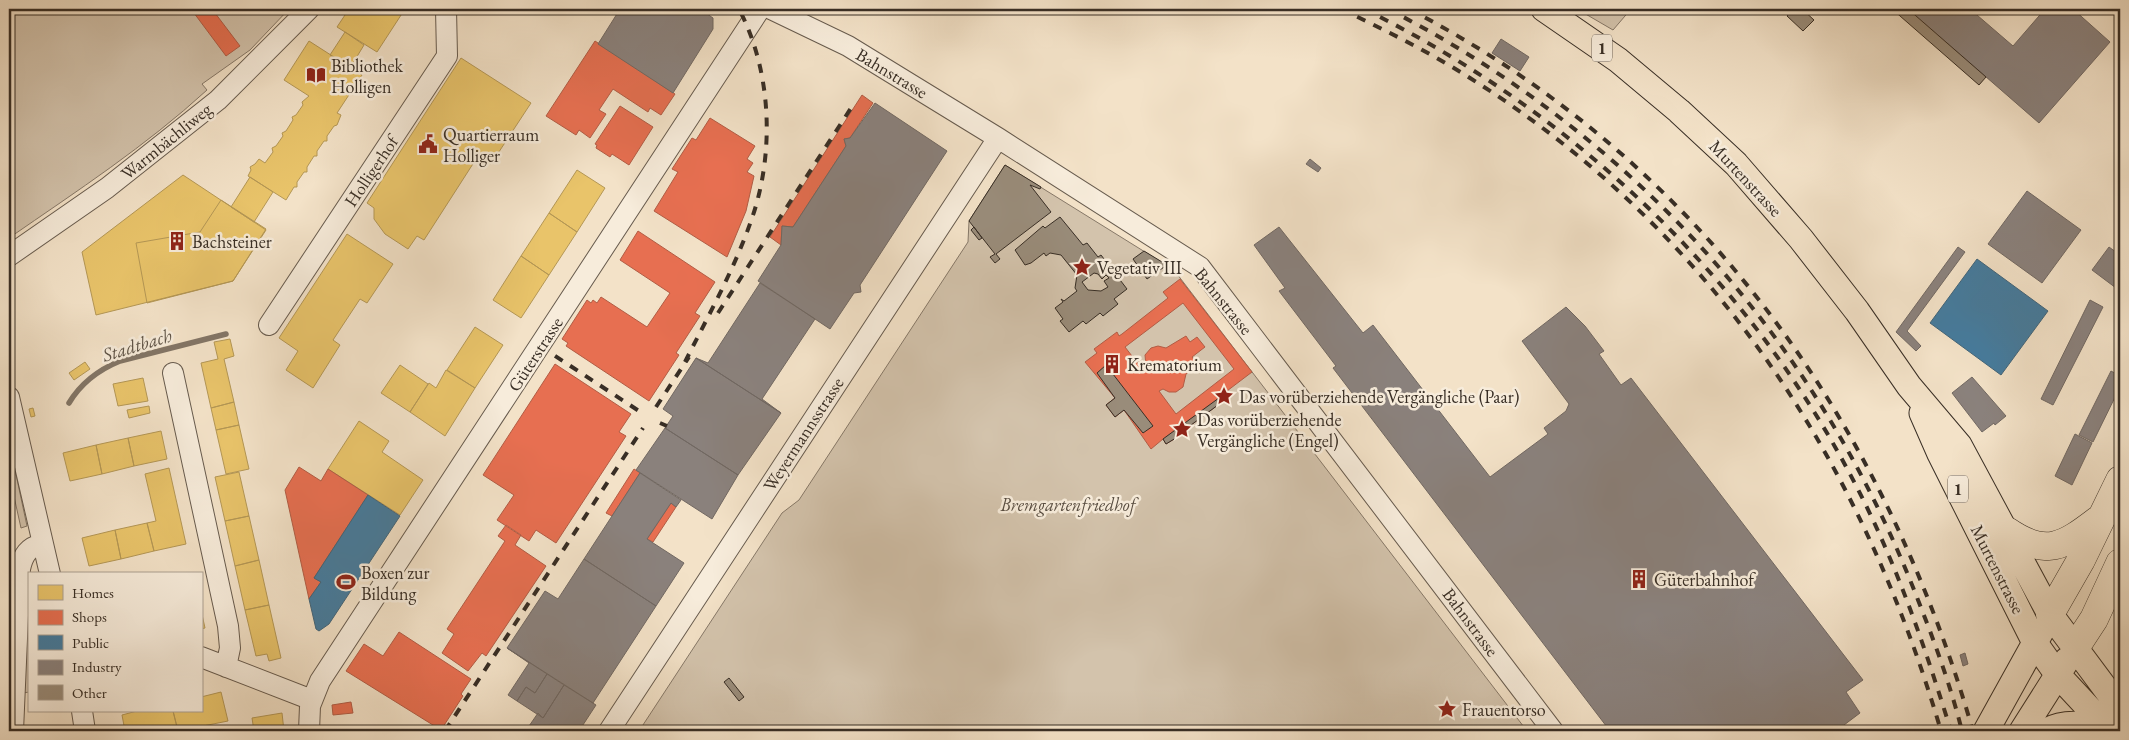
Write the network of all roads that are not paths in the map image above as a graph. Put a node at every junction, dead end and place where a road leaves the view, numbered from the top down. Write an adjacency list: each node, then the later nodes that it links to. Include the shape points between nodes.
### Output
1 (309, 9): 7 (street, Warmbächliweg, via 218,100 84,205)
2 (446, 9): 8 (street, Holligerhof, via 447,56)
3 (760, 9): 25 (street, Güterstrasse, via 325,673)
4 (772, 9): 6 (street, Bahnstrasse, via 848,46)
5 (1544, 9): 10 (main road, Murtenstrasse / 1, via 1618,60 1736,164 1812,253)
6 (998, 138): 31 (street, Weyermannsstrasse); 32 (street, Bahnstrasse, via 1200,267)
7 (9, 256)
8 (269, 325)
9 (173, 373): 23 (street, via 229,631)
10 (1910, 386): 14 (main road, Murtenstrasse / 1, via 1959,445); 20 (main road, Murtenstrasse / 1, via 1940,454)
11 (9, 397): 15 (street)
12 (2120, 480): 13 (highway)
13 (2102, 518): 14 (highway, via 2073,540 2050,547 2034,546); 18 (highway)
14 (2007, 532): 18 (main road, Murtenstrasse / 1)
15 (42, 544): 17 (street); 19 (street, via 31,548 23,559)
16 (2120, 562): 21 (highway, via 2094,619)
17 (49, 572)
18 (2050, 614): 20 (main road, Murtenstrasse); 21 (main road, Murtenstrasse / 1)
19 (13, 631): 28 (street)
20 (2035, 643): 24 (main road, Murtenstrasse / 1); 33 (main road, Murtenstrasse)
21 (2075, 648): 24 (main road); 27 (main road, Murtenstrasse)
22 (202, 657): 23 (street)
23 (226, 667): 25 (street)
24 (2057, 674): 27 (main road, Murtenstrasse); 34 (main road)
25 (312, 700): 30 (street, Güterstrasse)
26 (82, 712): 29 (street)
27 (2113, 723): 35 (main road, via 2069,724)
28 (13, 731)
29 (85, 731)
30 (309, 731)
31 (608, 731)
32 (1553, 731)
33 (1986, 731)
34 (2022, 731)
35 (2046, 731)

